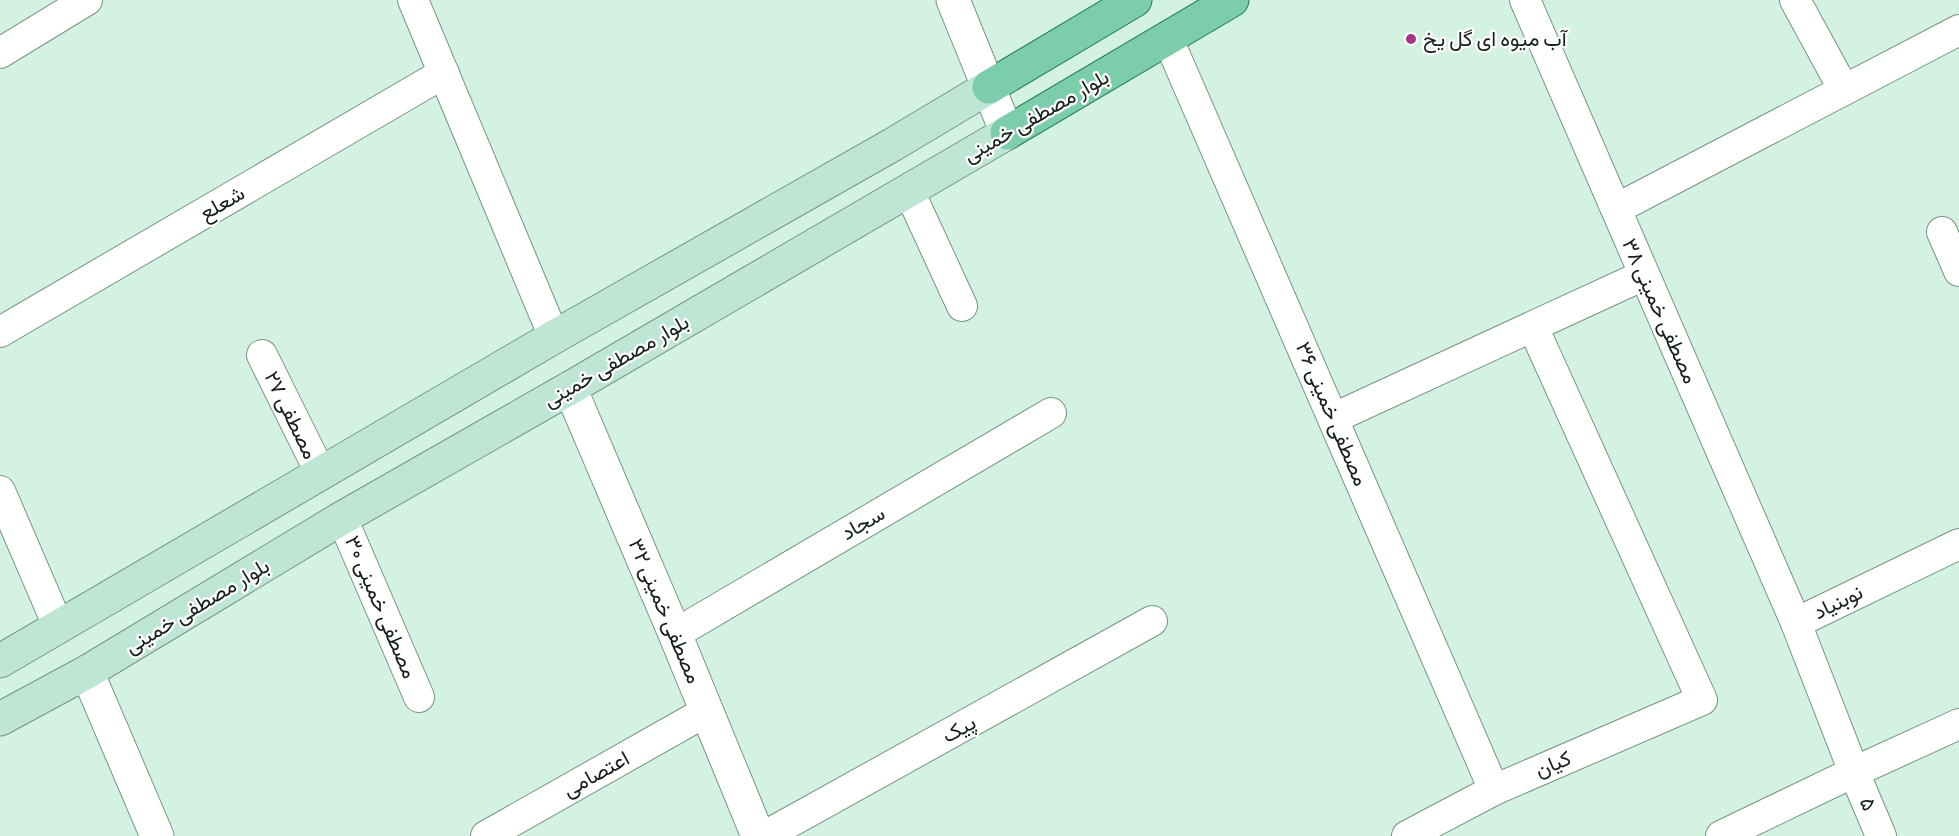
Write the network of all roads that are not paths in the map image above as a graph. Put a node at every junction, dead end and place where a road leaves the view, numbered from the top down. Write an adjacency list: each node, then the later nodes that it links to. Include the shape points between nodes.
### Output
1 (87, 0): 10 (street)
2 (413, 0): 11 (street)
3 (953, 0): 12 (street)
4 (1135, 0): 12 (main road)
5 (1232, 0): 9 (main road, بلوار مصطفی خمینی)
6 (1525, 0): 16 (street, مصطفی خمینی ۳۸)
7 (1795, 0): 13 (street)
8 (1959, 30): 13 (street)
9 (1168, 39): 14 (main road, بلوار مصطفی خمینی); 27 (street, مصطفی خمینی ۳۶)
10 (0, 53)
11 (444, 73): 22 (street, شعلع); 23 (street)
12 (989, 87): 14 (street); 23 (main road)
13 (1844, 90): 16 (street)
14 (1007, 133): 15 (main road, بلوار مصطفی خمینی)
15 (909, 190): 20 (street); 25 (main road, بلوار مصطفی خمینی)
16 (1616, 209): 19 (street, مصطفی خمینی ۳۸)
17 (1942, 232): 18 (street)
18 (1959, 271)
19 (1644, 275): 21 (street); 33 (street, مصطفی خمینی ۳۸)
20 (962, 306)
21 (1533, 327): 27 (street); 43 (street, کیان, via 1702,700)
22 (0, 332)
23 (554, 338): 28 (main road)
24 (262, 355): 28 (street, مصطفی ۲۷)
25 (570, 388): 30 (main road, بلوار مصطفی خمینی); 35 (street, مصطفی خمینی ۳۲)
26 (1051, 413): 35 (street, سجاد)
27 (1334, 418): 43 (street, مصطفی خمینی ۳۶)
28 (321, 474): 34 (main road)
29 (0, 491): 34 (street)
30 (342, 518): 37 (main road, بلوار مصطفی خمینی); 38 (street, مصطفی خمینی ۳۰)
31 (1959, 544): 33 (street, نوبنیاد)
32 (1152, 621): 47 (street, پیک)
33 (1796, 623): 42 (street, نوبنیاد)
34 (59, 628): 36 (main road)
35 (675, 634): 39 (street, مصطفی خمینی ۳۲)
36 (0, 661)
37 (87, 672): 40 (main road, بلوار مصطفی خمینی); 44 (street)
38 (419, 697)
39 (707, 711): 45 (street, اعتصامی); 46 (street, مصطفی خمینی ۳۲)
40 (0, 719)
41 (1959, 724): 42 (street)
42 (1854, 772): 49 (street); 50 (street, ۵)
43 (1494, 790): 48 (street, کیان)
44 (157, 836)
45 (486, 836)
46 (758, 836)
47 (765, 836)
48 (1407, 836)
49 (1721, 836)
50 (1881, 836)

